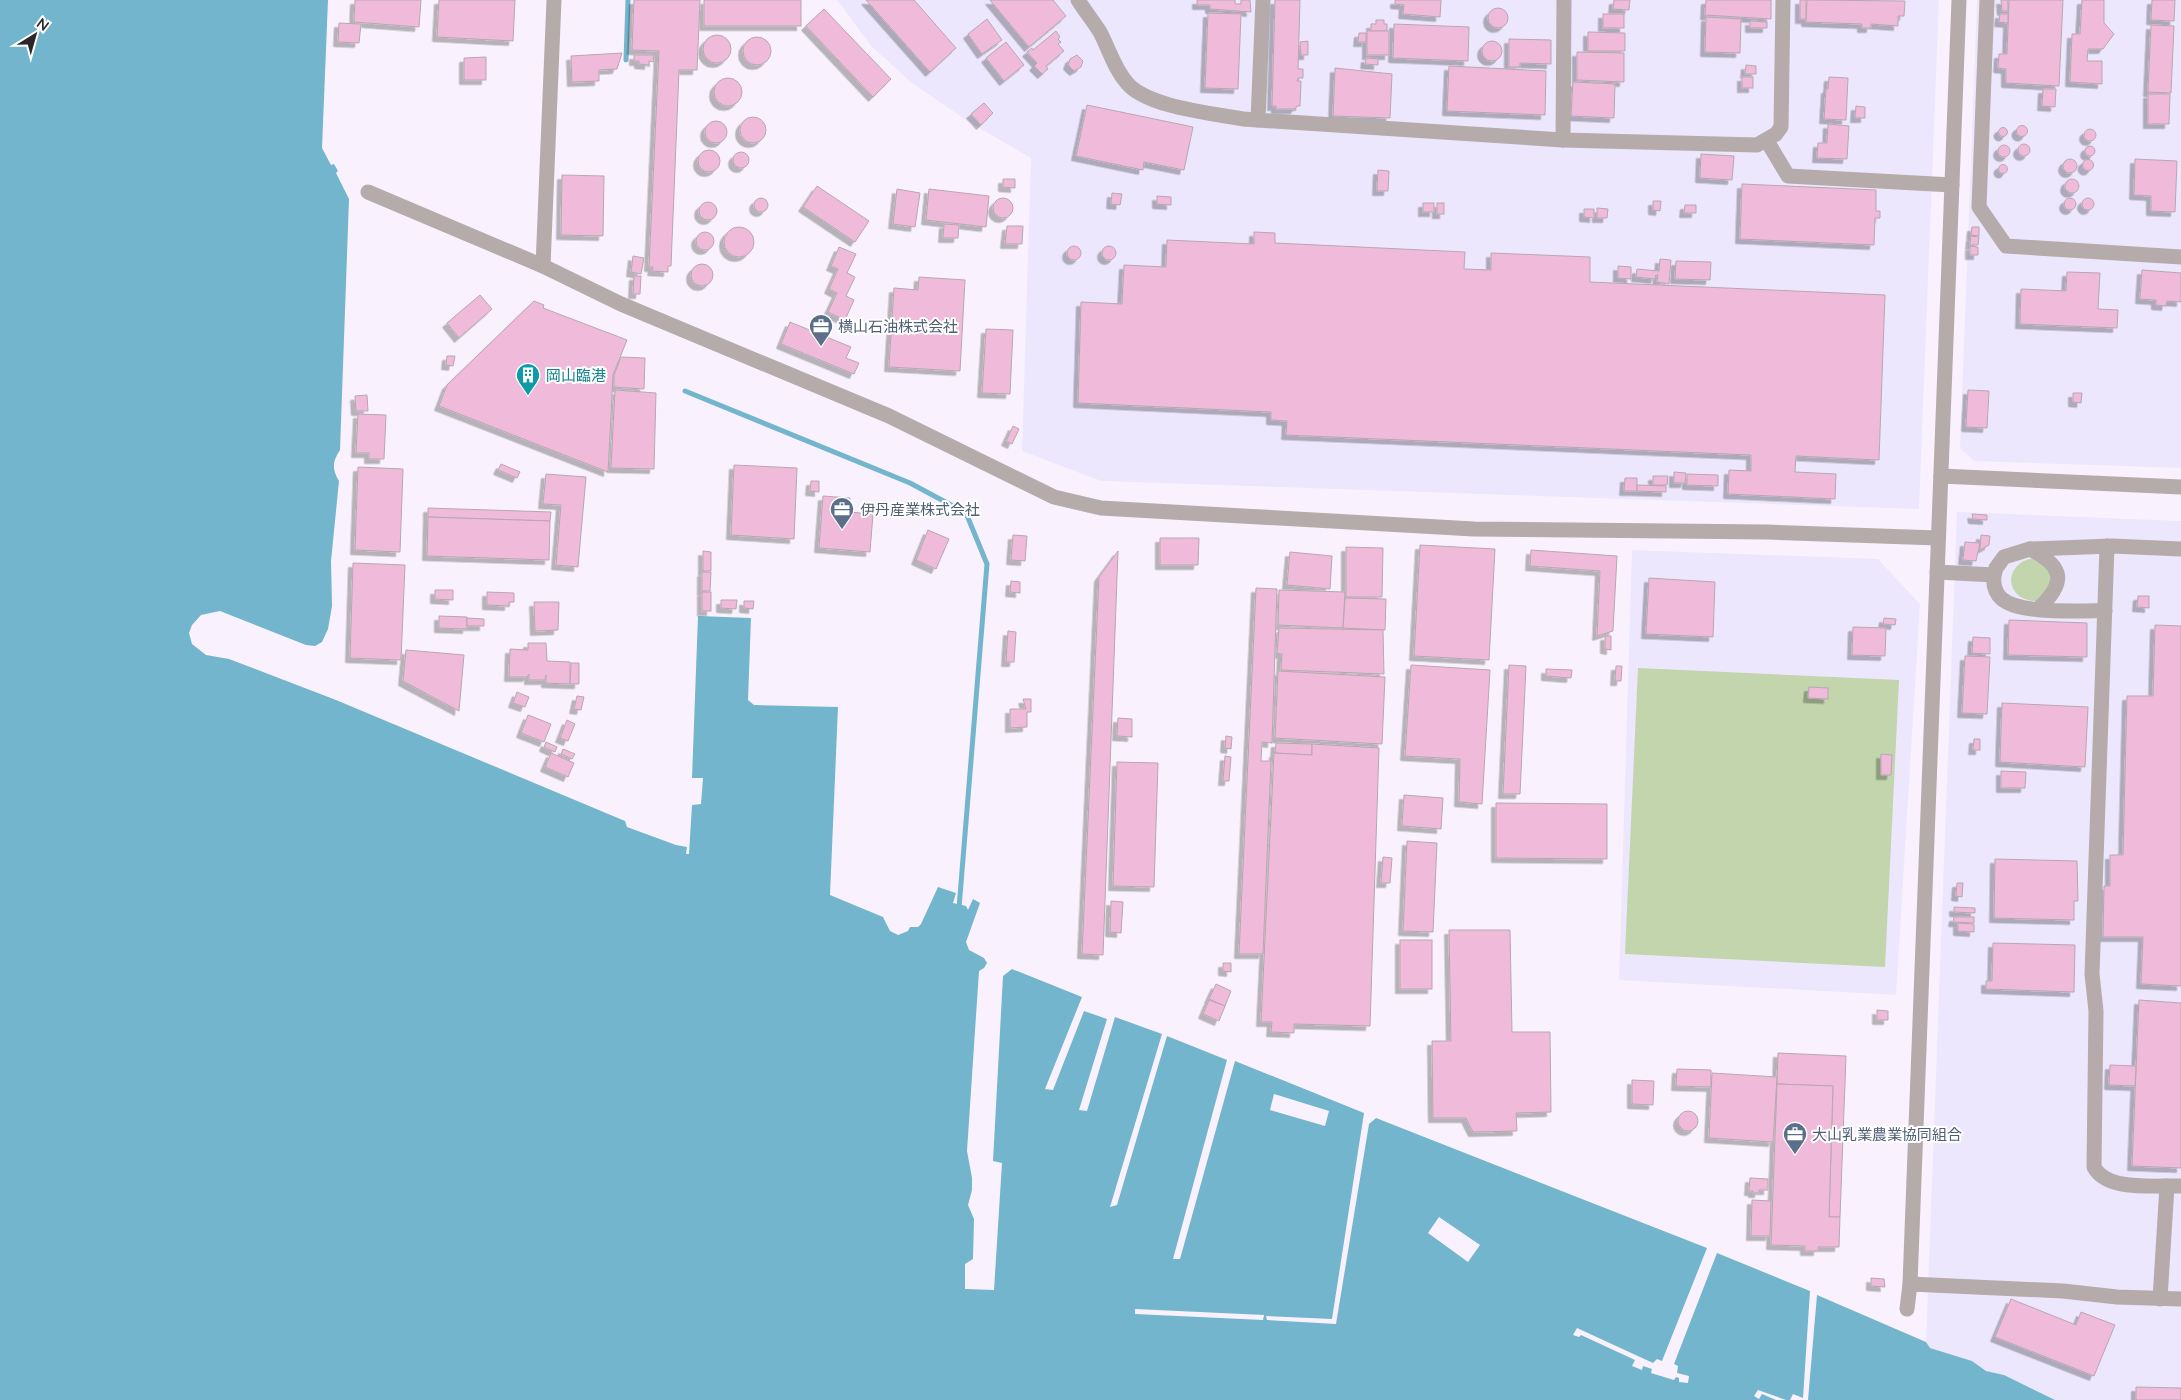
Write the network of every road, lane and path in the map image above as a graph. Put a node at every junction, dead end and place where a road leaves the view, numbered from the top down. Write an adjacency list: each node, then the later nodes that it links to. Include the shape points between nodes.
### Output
1 (554, 0): 14 (street)
2 (1078, 0): 8 (street, via 1099,31 1118,70 1138,93 1152,100)
3 (1263, 0): 8 (street)
4 (1564, 0): 9 (street)
5 (1783, 0): 10 (street, via 1781,127)
6 (1959, 0): 11 (street)
7 (1987, 0): 13 (street, via 1979,207 2006,246)
8 (1258, 120): 9 (street)
9 (1563, 140): 10 (street, via 1757,145)
10 (1767, 141): 11 (street, via 1788,176)
11 (1952, 185): 15 (street)
12 (368, 192): 14 (street)
13 (2181, 256)
14 (543, 266): 17 (street, via 621,304 889,416 1054,497 1101,508 1474,529 1767,532)
15 (1941, 476): 16 (street); 17 (street)
16 (2181, 487)
17 (1938, 538): 21 (street)
18 (2107, 546): 19 (street); 20 (street); 24 (street)
19 (2030, 549): 22 (street, via 2004,557); 23 (street, via 2050,560 2058,576 2055,592)
20 (2181, 549)
21 (1937, 572): 22 (street); 26 (street)
22 (1994, 575): 23 (street, via 1996,589 2002,599 2014,605)
23 (2038, 609): 24 (street)
24 (2105, 611): 25 (street, via 2092,974 2096,1011 2094,1168 2105,1180 2117,1184)
25 (2174, 1186): 27 (street)
26 (1910, 1284): 27 (street); 29 (street)
27 (2160, 1299): 28 (street)
28 (2181, 1299)
29 (1906, 1309)

